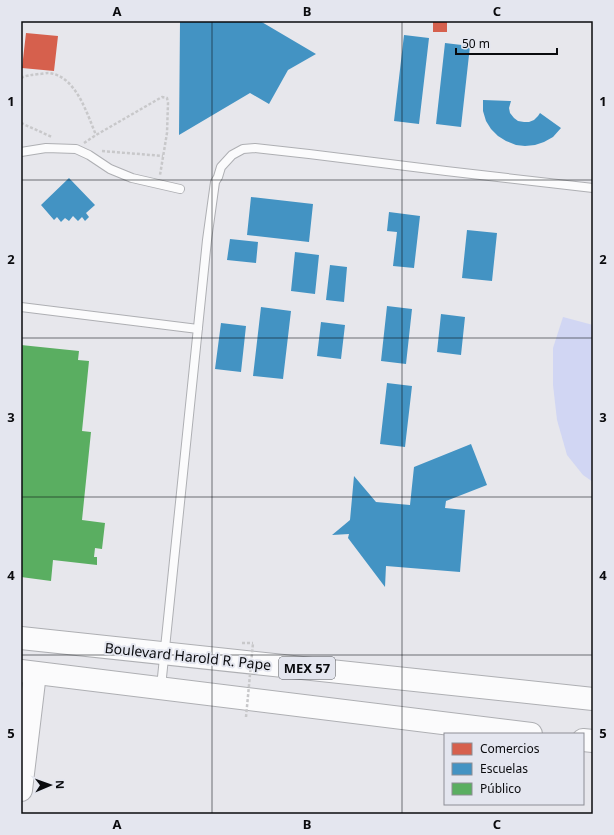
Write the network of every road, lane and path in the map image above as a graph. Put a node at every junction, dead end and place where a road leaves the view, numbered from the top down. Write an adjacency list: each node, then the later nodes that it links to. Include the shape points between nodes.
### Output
1 (21, 78): 2 (path, via 49,73 69,83 80,98)
2 (96, 135): 3 (path); 5 (path, via 162,97 167,98 167,134)
3 (76, 149): 4 (lane, via 46,148); 5 (lane, via 110,169 132,178)
4 (21, 152)
5 (158, 184): 7 (lane)
6 (593, 188): 9 (lane, via 276,150 242,149 221,167 215,182)
7 (180, 189)
8 (21, 307): 9 (lane)
9 (198, 329): 12 (lane)
10 (21, 638): 12 (main road, Boulevard Harold R. Pape / MEX 57)
11 (253, 643): 16 (path, bridge)
12 (165, 653): 14 (lane); 15 (main road, Boulevard Harold R. Pape / MEX 57)
13 (28, 672): 14 (main road); 18 (main road)
14 (161, 688): 17 (main road)
15 (593, 698)
16 (246, 718)
17 (523, 733)
18 (21, 790)

